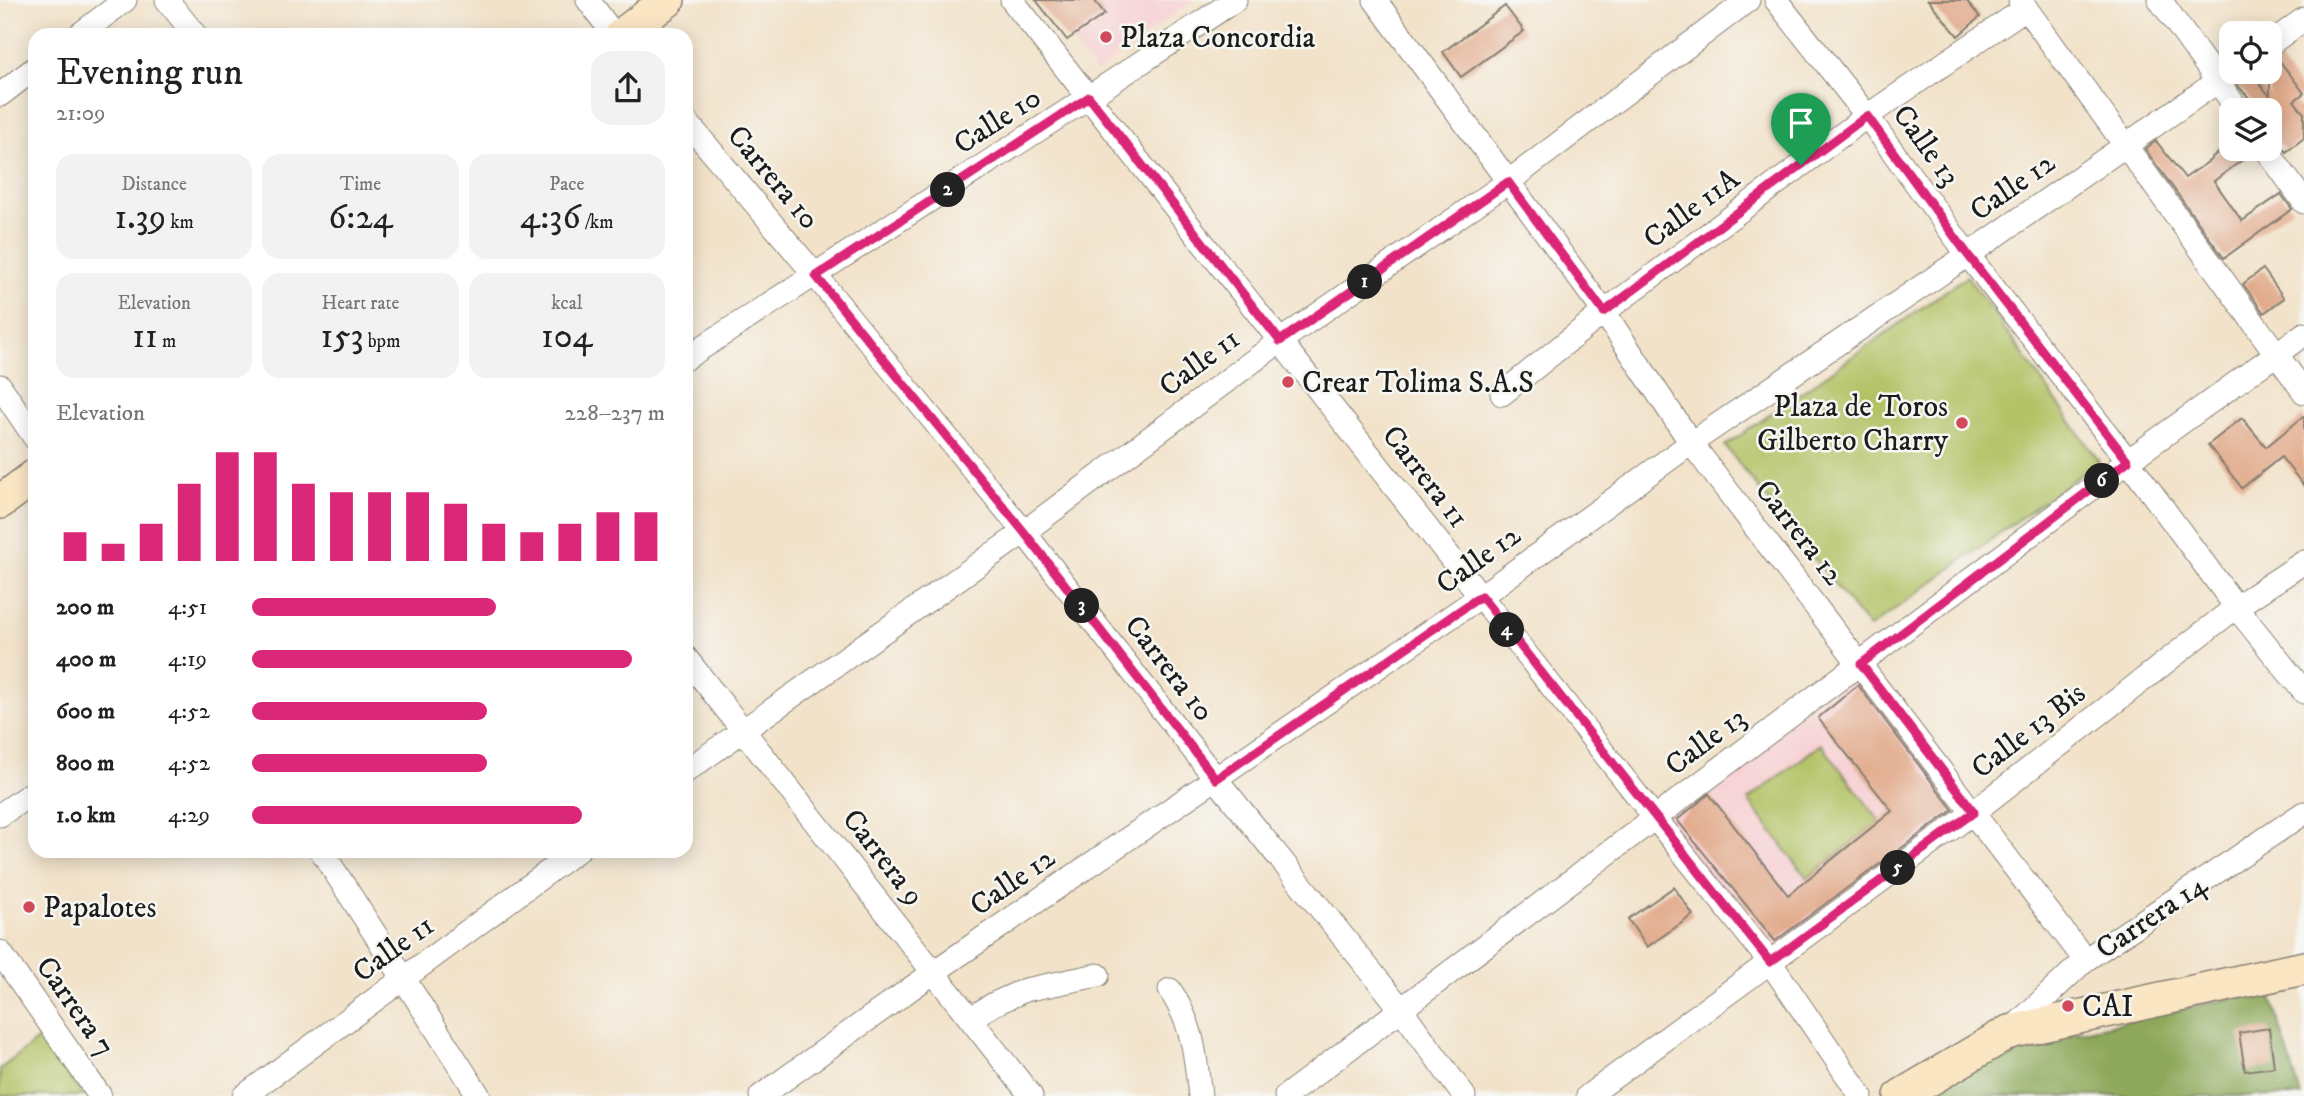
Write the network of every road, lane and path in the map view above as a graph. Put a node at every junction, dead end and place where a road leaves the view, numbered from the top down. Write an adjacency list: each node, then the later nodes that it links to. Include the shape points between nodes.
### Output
1 (125, 0): 15 (street)
2 (167, 0): 16 (street)
3 (588, 0): 17 (street)
4 (668, 0): 18 (street)
5 (1012, 0): 24 (street, Carrera 11)
6 (1234, 0): 24 (street, Calle 10)
7 (1375, 0): 29 (street, Carrera 12)
8 (1748, 0): 29 (street, Calle 11)
9 (1776, 0): 25 (street, Calle 13)
10 (2160, 0): 20 (street)
11 (2299, 0): 13 (street)
12 (2023, 4): 25 (street, Calle 11A); 27 (street)
13 (2304, 7)
14 (2304, 19): 19 (street)
15 (88, 28)
16 (189, 28)
17 (609, 28)
18 (631, 28)
19 (2282, 35)
20 (2219, 69)
21 (28, 73): 23 (street)
22 (2219, 80): 27 (street, Calle 12)
23 (0, 95)
24 (1089, 97): 32 (street, Calle 10); 35 (street, Carrera 11)
25 (1867, 116): 31 (street, Calle 13); 33 (street, Calle 11A)
26 (693, 129): 32 (street, Carrera 10)
27 (2125, 144): 31 (street, Calle 12); 37 (street)
28 (2275, 161): 30 (street)
29 (1508, 182): 33 (street, Carrera 12); 35 (street, Calle 11)
30 (2304, 202)
31 (1968, 255): 42 (street, Calle 12); 43 (street, Calle 13)
32 (816, 276): 36 (street, Calle 10); 46 (street, Carrera 10)
33 (1604, 312): 40 (street, Calle 11A); 42 (street, Carrera 12)
34 (2304, 334): 37 (street, Calle 13)
35 (1280, 341): 46 (street, Calle 11); 48 (street, Carrera 11)
36 (693, 354)
37 (2276, 354): 39 (street); 43 (street, Calle 13)
38 (0, 386): 41 (street)
39 (2304, 392)
40 (1502, 394)
41 (28, 428)
42 (1691, 443): 48 (street, Calle 12); 50 (street, Carrera 12)
43 (2128, 461): 49 (street, Calle 13); 50 (street, Calle 13)
44 (28, 481): 45 (street)
45 (0, 502)
46 (1024, 532): 53 (street, Calle 11); 55 (street, Carrera 10)
47 (2304, 562): 49 (street, Calle 13 Bis)
48 (1481, 596): 55 (street, Calle 12); 60 (street, Carrera 11)
49 (2236, 607): 52 (street, Calle 13); 57 (street, Calle 13 Bis)
50 (1861, 664): 57 (street, Carrera 12); 60 (street, Calle 13)
51 (693, 667): 53 (street, Carrera 9)
52 (2304, 692)
53 (743, 729): 54 (street, Calle 11); 67 (street, Carrera 9)
54 (693, 766)
55 (1216, 779): 67 (street, Calle 12); 71 (street, Carrera 10)
56 (28, 797): 59 (street)
57 (1974, 812): 64 (street, Carrera 12); 65 (street, Calle 13 Bis)
58 (2304, 814): 64 (street, Carrera 14)
59 (0, 815)
60 (1655, 818): 65 (street, Carrera 11); 71 (street, Calle 13)
61 (326, 858): 69 (street)
62 (567, 858): 69 (street, Calle 11)
63 (0, 952): 74 (street, Carrera 7)
64 (2085, 960): 73 (street, Carrera 14)
65 (1770, 962): 82 (street, Calle 13 Bis); 83 (street, Carrera 11)
66 (2304, 968): 73 (street)
67 (934, 972): 72 (street, Carrera 9); 77 (street, Calle 12)
68 (1098, 975): 72 (street, via 1025,989)
69 (404, 980): 75 (street, Calle 11); 76 (street)
70 (1170, 990): 79 (street, via 1183,1010 1193,1041)
71 (1402, 1010): 80 (street, Calle 13); 81 (street, Carrera 10)
72 (971, 1018): 78 (street, Carrera 9)
73 (2009, 1032): 84 (street, Carrera 14)
74 (100, 1096)
75 (244, 1096)
76 (479, 1096)
77 (761, 1096)
78 (1031, 1096)
79 (1200, 1096)
80 (1286, 1096)
81 (1464, 1096)
82 (1588, 1096)
83 (1861, 1096)
84 (1901, 1096)

